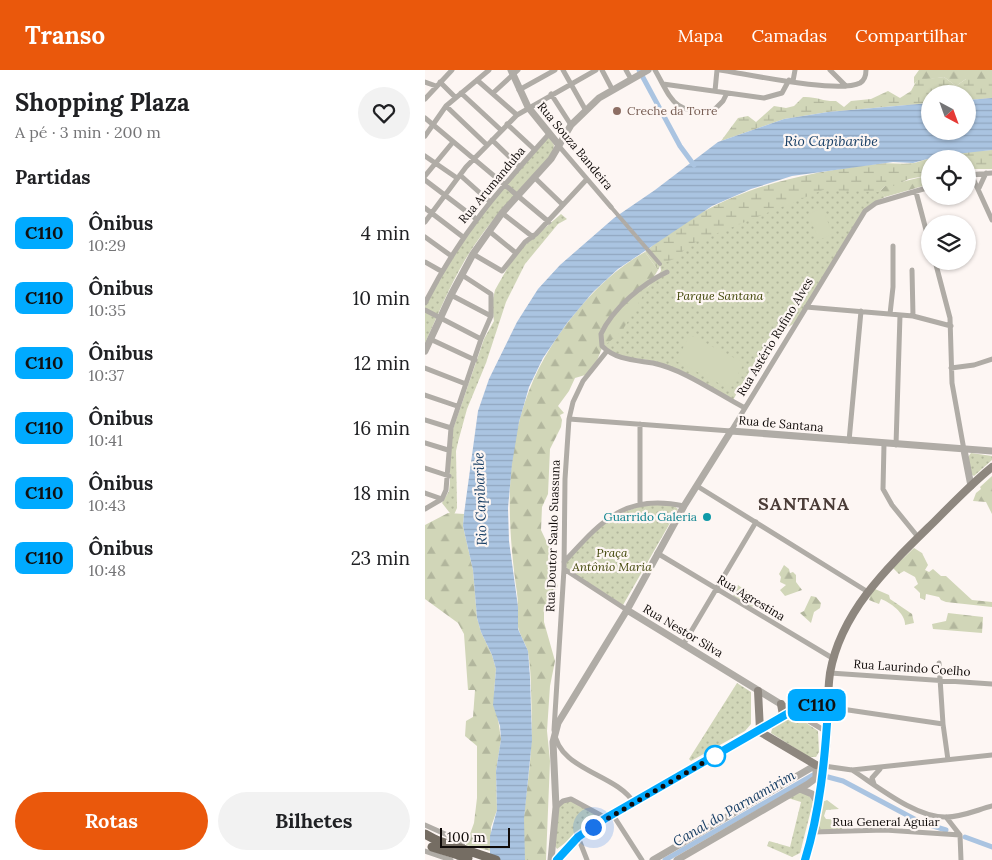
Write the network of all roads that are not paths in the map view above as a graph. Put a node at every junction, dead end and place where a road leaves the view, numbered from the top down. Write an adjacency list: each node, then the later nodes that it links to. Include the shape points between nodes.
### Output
1 (452, 70): 19 (street)
2 (489, 70): 16 (street)
3 (555, 70): 24 (street)
4 (563, 70): 21 (street)
5 (596, 70): 21 (street)
6 (602, 70): 23 (street)
7 (626, 70): 15 (street)
8 (655, 70): 20 (street)
9 (718, 70): 17 (street); 25 (street)
10 (795, 70): 17 (street)
11 (830, 70): 22 (street)
12 (866, 70): 22 (street, via 861,82)
13 (647, 71): 15 (street)
14 (514, 72): 24 (street, Rua Souza Bandeira); 27 (street)
15 (634, 78): 23 (street)
16 (477, 80): 26 (street); 27 (street)
17 (791, 81): 22 (street); 28 (street, via 777,96 764,98)
18 (425, 82): 19 (street)
19 (438, 84): 30 (street); 31 (street)
20 (663, 84): 25 (street); 28 (street, via 677,106 693,110 713,111)
21 (570, 85): 29 (street); 34 (street)
22 (846, 86)
23 (612, 89): 34 (street)
24 (519, 90): 33 (street, Rua Souza Bandeira)
25 (715, 91): 28 (street)
26 (461, 93): 30 (street); 40 (street)
27 (493, 93): 35 (street)
28 (727, 93)
29 (551, 94): 33 (street); 39 (street)
30 (455, 97): 32 (street)
31 (425, 99)
32 (446, 106): 37 (street); 46 (street)
33 (528, 107): 35 (street); 41 (street, Rua Souza Bandeira)
34 (585, 109): 39 (street)
35 (517, 115): 38 (street)
36 (425, 118): 37 (street)
37 (433, 124): 42 (street); 44 (street)
38 (507, 124): 40 (street); 47 (street)
39 (571, 126): 45 (street)
40 (501, 130): 43 (street)
41 (549, 134): 45 (street, Rua Souza Bandeira); 47 (street, Rua Arumanduba)
42 (425, 136)
43 (492, 140): 46 (street); 51 (street)
44 (453, 142): 49 (street); 50 (street)
45 (558, 144): 55 (street, via 553,156); 57 (street, Rua Souza Bandeira)
46 (487, 145): 49 (street)
47 (535, 150): 51 (street, Rua Arumanduba)
48 (425, 156): 50 (street)
49 (473, 159): 54 (street); 58 (street)
50 (435, 162): 54 (street); 56 (street)
51 (520, 167): 58 (street, Rua Arumanduba)
52 (989, 173): 53 (street); 60 (street)
53 (976, 174)
54 (458, 177): 63 (street); 65 (street)
55 (534, 177): 64 (street); 66 (street)
56 (425, 178): 63 (street)
57 (587, 179): 66 (street); 67 (street, Rua Souza Bandeira)
58 (504, 184): 64 (street); 65 (street, Rua Arumanduba)
59 (976, 184): 60 (street)
60 (979, 188): 73 (street)
61 (921, 190): 62 (street)
62 (915, 192): 71 (street); 95 (street, Rua Astério Rufino Alves, via 876,203 861,216)
63 (445, 194): 69 (street); 72 (street)
64 (517, 195): 70 (street); 75 (street)
65 (489, 201): 72 (street, Rua Arumanduba)
66 (563, 206): 75 (street)
67 (611, 207): 85 (street)
68 (425, 208): 69 (street)
69 (431, 213): 74 (street); 78 (street)
70 (502, 213): 76 (street); 79 (street)
71 (922, 215)
72 (475, 218): 78 (street, Rua Arumanduba)
73 (992, 220)
74 (425, 222)
75 (549, 222): 79 (street)
76 (489, 231): 81 (street); 82 (street)
77 (425, 237): 83 (street)
78 (463, 237): 83 (street, Rua Arumanduba)
79 (533, 237): 81 (street)
80 (893, 246): 98 (street)
81 (515, 252): 82 (street, via 502,271)
82 (473, 254): 90 (street)
83 (451, 255): 88 (street, Rua Arumanduba)
84 (425, 262): 88 (street)
85 (660, 264)
86 (912, 270): 101 (street)
87 (938, 270): 103 (street)
88 (441, 271): 92 (street, Rua Arumanduba)
89 (667, 272): 106 (street, via 633,294 603,330 601,343)
90 (462, 275): 93 (street); 100 (street, via 491,294)
91 (425, 288): 92 (street)
92 (431, 291): 94 (street, Rua Arumanduba)
93 (451, 294): 100 (street); 102 (street)
94 (425, 303)
95 (806, 307): 97 (street); 115 (street, Rua Astério Rufino Alves)
96 (425, 310): 102 (street)
97 (861, 311): 98 (street); 121 (street)
98 (890, 314): 99 (street)
99 (900, 315): 101 (street); 124 (street)
100 (491, 316): 105 (street)
101 (913, 316): 103 (street)
102 (439, 317): 104 (street); 105 (street)
103 (951, 326): 111 (street)
104 (430, 338): 107 (street); 109 (street)
105 (481, 339): 109 (street)
106 (607, 350): 115 (street, via 625,359 667,368); 116 (street, Rua Doutor Saulo Suassuna, via 583,381)
107 (425, 351)
108 (992, 358): 111 (street)
109 (475, 360): 112 (street)
110 (425, 368): 112 (street)
111 (951, 368): 126 (street)
112 (466, 384): 114 (street)
113 (425, 396): 114 (street)
114 (457, 406): 119 (street)
115 (745, 408): 120 (street, Rua Astério Rufino Alves)
116 (569, 419): 118 (street, Rua de Santana); 141 (street, Rua Doutor Saulo Suassuna)
117 (425, 420): 119 (street)
118 (641, 424): 120 (street, Rua de Santana); 135 (street)
119 (451, 428): 125 (street)
120 (731, 431): 121 (street, Rua de Santana); 131 (street, Rua Astério Rufino Alves)
121 (849, 441): 123 (street, Rua de Santana)
122 (425, 443): 125 (street)
123 (884, 444): 124 (street, Rua de Santana); 139 (street, via 883,489)
124 (896, 445): 126 (street, Rua de Santana)
125 (447, 450): 130 (street)
126 (964, 450): 127 (street, Rua de Santana); 132 (street)
127 (992, 451)
128 (992, 467): 132 (main road)
129 (425, 468): 130 (street)
130 (449, 476): 134 (street)
131 (697, 486): 136 (street, Rua Astério Rufino Alves); 138 (street)
132 (971, 486): 139 (main road)
133 (425, 493): 134 (street)
134 (442, 499): 137 (street)
135 (640, 505): 136 (street); 141 (street, via 601,523)
136 (684, 506): 140 (street, Rua Astério Rufino Alves)
137 (425, 509)
138 (756, 522): 143 (street); 144 (street)
139 (918, 537): 144 (main road)
140 (657, 553): 143 (street, Rua Agrestina); 145 (street, Rua Astério Rufino Alves)
141 (564, 562): 142 (street, Rua Doutor Saulo Suassuna)
142 (564, 569): 145 (street, Rua Nestor Silva); 163 (street, Rua Doutor Saulo Suassuna)
143 (717, 588): 146 (street); 147 (street, Rua Agrestina)
144 (868, 592): 147 (main road, via 843,635)
145 (627, 610): 146 (street, Rua Nestor Silva); 163 (street, Rua Astério Rufino Alves, via 569,702)
146 (683, 644): 152 (street, Rua Nestor Silva)
147 (834, 660): 149 (main road)
148 (939, 663): 150 (street)
149 (830, 673): 150 (street, Rua Laurindo Coelho); 153 (main road)
150 (939, 679): 151 (street, Rua Laurindo Coelho); 160 (street)
151 (992, 684)
152 (758, 691): 155 (street, Rua Nestor Silva); 161 (main road)
153 (829, 692): 154 (main road); 156 (main road)
154 (806, 703): 156 (main road); 157 (main road)
155 (781, 704): 157 (street, Rua Nestor Silva); 158 (main road)
156 (828, 708): 160 (street); 162 (main road)
157 (792, 710): 158 (main road); 162 (street)
158 (783, 715): 159 (main road)
159 (769, 724): 161 (main road); 164 (main road)
160 (943, 724): 166 (street)
161 (760, 730): 164 (main road); 172 (main road)
162 (827, 732): 167 (main road)
163 (554, 734): 172 (street, via 569,756 624,792); 175 (street)
164 (769, 738): 167 (main road)
165 (992, 755): 166 (street)
166 (948, 760): 168 (street)
167 (817, 766): 169 (street); 171 (street, via 813,780); 173 (main road); 194 (street)
168 (880, 768): 169 (street); 170 (street, via 872,778)
169 (852, 770): 170 (street)
170 (876, 786): 178 (street, via 925,814)
171 (800, 789): 173 (street, via 812,794); 195 (street)
172 (634, 803): 177 (main road)
173 (818, 803): 181 (main road)
174 (992, 806): 176 (street)
175 (556, 807): 177 (street, via 571,799); 190 (street)
176 (965, 814): 178 (street); 179 (street)
177 (609, 816): 184 (main road); 193 (street)
178 (946, 817): 183 (street)
179 (967, 821)
180 (425, 825): 187 (street, via 463,842)
181 (813, 832): 183 (street, Rua General Aguiar, via 885,830); 196 (main road)
182 (425, 834): 185 (main road)
183 (960, 835): 197 (street)
184 (578, 837): 191 (main road); 192 (street)
185 (430, 846): 186 (street); 188 (main road, bridge); 189 (main road, bridge)
186 (451, 860)
187 (459, 860)
188 (476, 860)
189 (496, 860)
190 (551, 860)
191 (557, 860)
192 (587, 860)
193 (642, 860)
194 (653, 860)
195 (677, 860)
196 (805, 860)
197 (961, 860)

